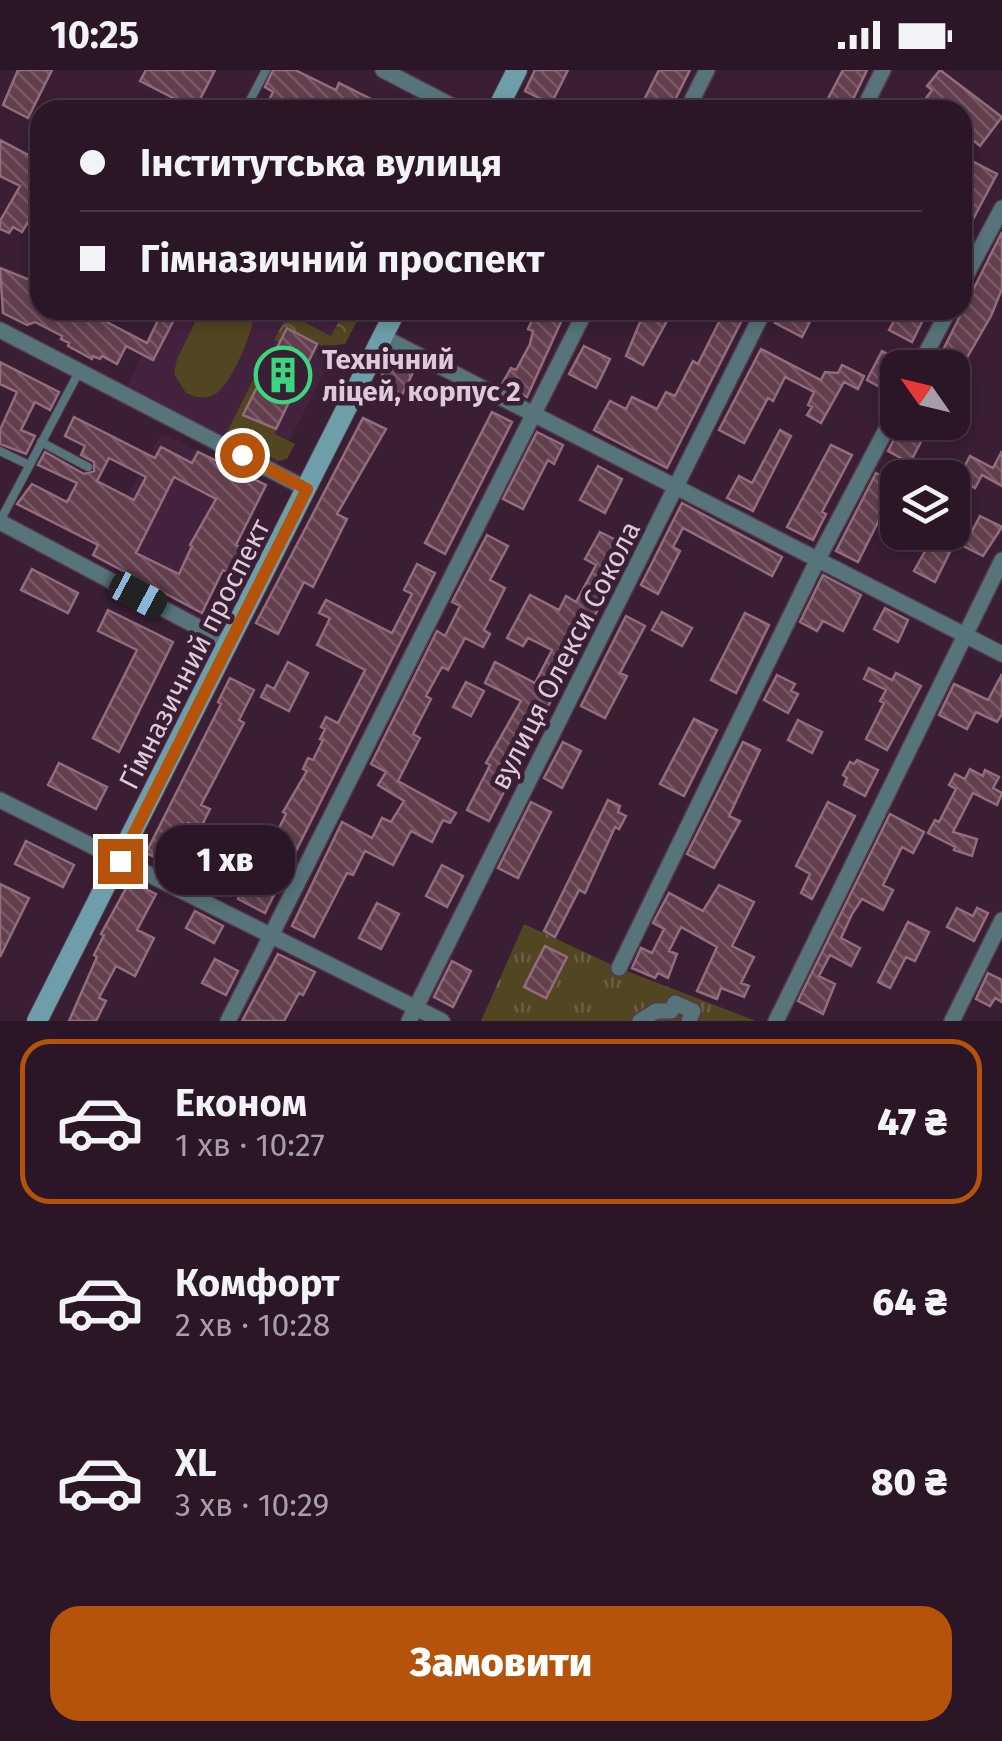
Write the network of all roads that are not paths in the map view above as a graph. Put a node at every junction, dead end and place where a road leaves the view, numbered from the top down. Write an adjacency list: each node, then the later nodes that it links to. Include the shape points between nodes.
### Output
1 (266, 70): 6 (lane)
2 (383, 70): 7 (street)
3 (517, 70): 8 (main road)
4 (707, 70): 9 (street)
5 (884, 70): 10 (street)
6 (250, 100)
7 (441, 100)
8 (502, 100)
9 (692, 100)
10 (868, 100)
11 (1002, 208): 12 (street)
12 (972, 264)
13 (391, 320): 18 (main road, Гімназичний проспект)
14 (581, 320): 21 (street)
15 (759, 320): 28 (street, вулиця Олекси Сокола)
16 (943, 320): 19 (street)
17 (0, 330): 20 (street)
18 (383, 337): 21 (street); 27 (main road, Гімназичний проспект)
19 (927, 350)
20 (80, 370): 23 (lane); 27 (street)
21 (533, 415): 28 (street); 38 (street)
22 (881, 440): 30 (street)
23 (41, 442): 25 (lane); 26 (lane)
24 (0, 451): 25 (lane)
25 (29, 465): 29 (lane)
26 (88, 467)
27 (307, 489): 33 (main road, Гімназичний проспект)
28 (677, 489): 30 (street); 40 (street, вулиця Олекси Сокола)
29 (0, 521): 33 (street)
30 (818, 559): 32 (street); 39 (street)
31 (1002, 560): 32 (street)
32 (965, 635): 34 (street); 46 (street)
33 (230, 644): 36 (main road, Гімназичний проспект)
34 (1002, 654)
35 (0, 800): 36 (street)
36 (120, 861): 38 (street); 41 (main road, Гімназичний проспект)
37 (1002, 920): 47 (street)
38 (270, 935): 40 (street); 42 (street)
39 (619, 968)
40 (412, 1014): 43 (street)
41 (38, 1021)
42 (228, 1021)
43 (442, 1021)
44 (640, 1021): 45 (street, via 671,1011 675,1002 693,1011)
45 (688, 1021)
46 (776, 1021)
47 (952, 1021)

